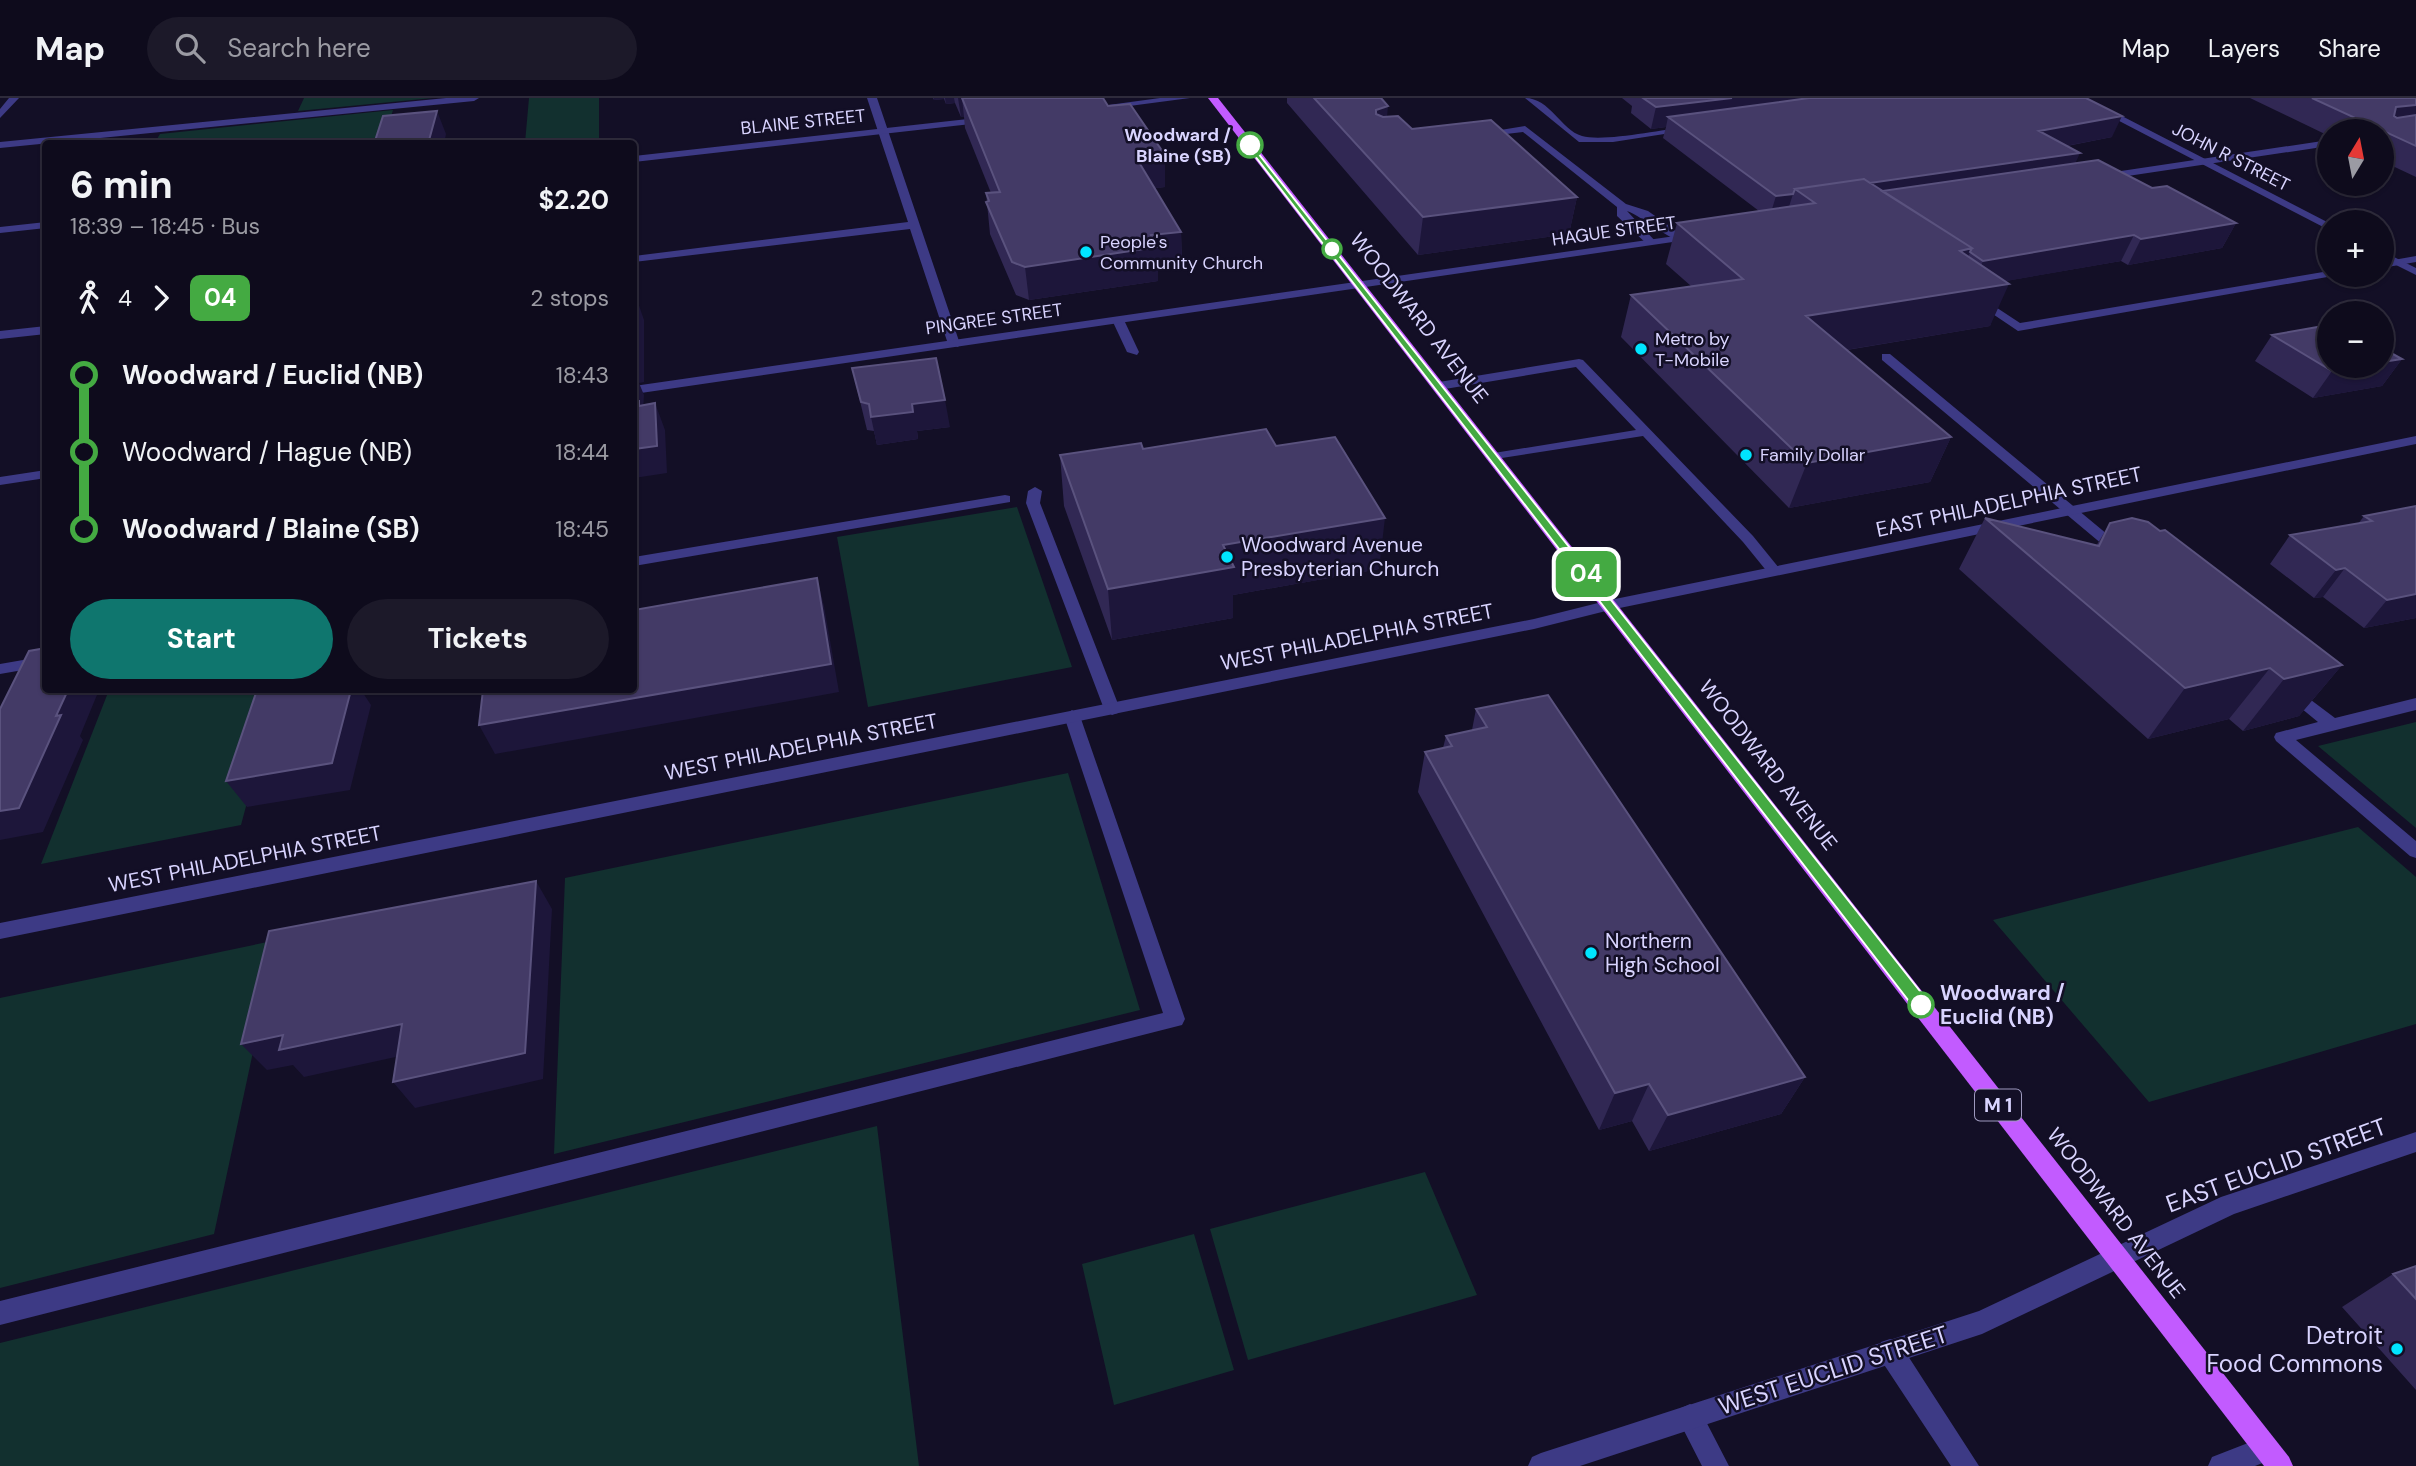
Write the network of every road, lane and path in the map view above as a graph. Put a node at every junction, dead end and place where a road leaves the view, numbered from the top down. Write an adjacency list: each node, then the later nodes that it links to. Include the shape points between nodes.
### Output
1 (14, 98): 9 (street)
2 (474, 98): 14 (street)
3 (872, 98): 12 (street)
4 (1185, 98): 8 (street)
5 (1213, 98): 36 (main road, WOODWARD AVENUE / M 1)
6 (1530, 98): 11 (street, via 1579,139)
7 (2080, 98): 19 (street, JOHN R STREET)
8 (1070, 110)
9 (0, 115)
10 (1003, 118): 12 (street, BLAINE STREET)
11 (1696, 128)
12 (881, 131): 18 (street, BLAINE STREET); 24 (street)
13 (1472, 135): 21 (street, via 1525,129)
14 (50, 140)
15 (42, 141): 16 (street)
16 (0, 145)
17 (2317, 145): 19 (street)
18 (637, 159)
19 (2203, 162): 20 (street); 22 (street, JOHN R STREET)
20 (2087, 179)
21 (1622, 205): 27 (street, via 1644,213); 28 (street, via 1621,214)
22 (2317, 221)
23 (42, 225): 25 (street)
24 (914, 225): 29 (street); 41 (street)
25 (0, 230)
26 (1707, 235): 27 (street, HAGUE STREET)
27 (1681, 239): 28 (street, HAGUE STREET)
28 (1652, 243): 36 (street, HAGUE STREET)
29 (637, 259)
30 (2416, 259): 32 (street)
31 (2394, 260): 32 (street)
32 (2397, 262): 33 (street); 34 (street)
33 (2394, 263)
34 (2416, 272)
35 (2317, 276): 37 (street, via 2018,327)
36 (1360, 286): 38 (street, PINGREE STREET); 44 (main road, WOODWARD AVENUE / M 1)
37 (1964, 290)
38 (1118, 320): 41 (street, PINGREE STREET); 42 (street)
39 (42, 330): 40 (street)
40 (0, 335)
41 (954, 344): 45 (street, PINGREE STREET)
42 (1133, 352)
43 (1886, 357): 53 (street)
44 (1439, 386): 46 (street, via 1579,363); 48 (main road, WOODWARD AVENUE / M 1)
45 (637, 390)
46 (1646, 432): 48 (street); 56 (street)
47 (2416, 440): 53 (street, EAST PHILADELPHIA STREET)
48 (1494, 457): 57 (main road, WOODWARD AVENUE / M 1)
49 (42, 475): 50 (street)
50 (0, 481)
51 (1035, 491): 62 (street, via 1033,503)
52 (1005, 499): 54 (street)
53 (2068, 511): 55 (street); 56 (street, EAST PHILADELPHIA STREET)
54 (637, 561)
55 (2134, 564)
56 (1774, 571): 57 (street, EAST PHILADELPHIA STREET)
57 (1610, 605): 62 (street, WEST PHILADELPHIA STREET); 68 (main road, WOODWARD AVENUE / M 1)
58 (42, 662): 59 (street)
59 (0, 669)
60 (2281, 682): 64 (street)
61 (2416, 704): 64 (street)
62 (1112, 709): 63 (street, WEST PHILADELPHIA STREET)
63 (1072, 716): 66 (street, WEST PHILADELPHIA STREET); 69 (street, via 1175,1019)
64 (2333, 725): 65 (street, via 2282,737)
65 (2416, 851)
66 (0, 931)
67 (2416, 1142): 68 (street, EAST EUCLID STREET, via 2229,1205)
68 (2117, 1256): 70 (street, WEST EUCLID STREET, via 1982,1321); 72 (main road, WOODWARD AVENUE / M 1)
69 (0, 1313)
70 (1890, 1351): 71 (street, WEST EUCLID STREET); 75 (street)
71 (1690, 1417): 73 (street, WEST EUCLID STREET); 74 (street)
72 (2273, 1457): 76 (street)
73 (1541, 1466)
74 (1716, 1466)
75 (1966, 1466)
76 (2221, 1466)

